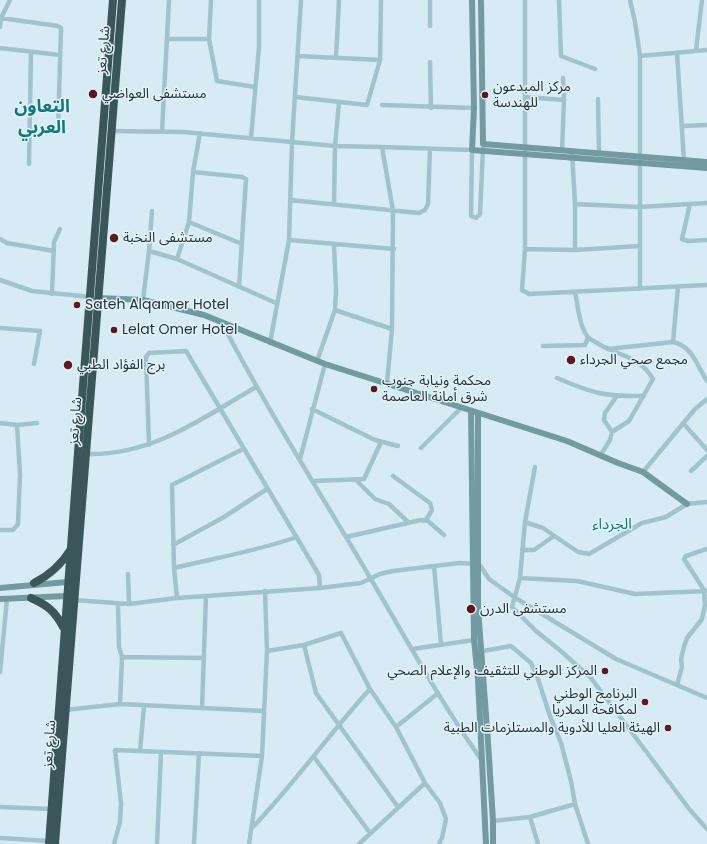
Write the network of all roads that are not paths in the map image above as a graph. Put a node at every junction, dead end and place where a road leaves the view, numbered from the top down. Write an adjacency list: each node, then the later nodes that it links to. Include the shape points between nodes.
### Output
1 (10, 0): 17 (street)
2 (113, 0): 96 (highway, شارع تعز)
3 (122, 0): 46 (highway, شارع تعز)
4 (169, 0): 21 (street)
5 (211, 0): 20 (street)
6 (259, 0): 35 (street)
7 (301, 0): 28 (street)
8 (339, 0): 30 (street)
9 (381, 0): 31 (street)
10 (430, 0): 18 (street)
11 (472, 0): 43 (street)
12 (481, 0): 55 (street)
13 (524, 0): 37 (street)
14 (559, 0): 33 (street, via 561,56)
15 (630, 0): 29 (street)
16 (702, 0): 23 (street)
17 (1, 18): 19 (street); 27 (street, via 58,26 62,31)
18 (430, 26)
19 (0, 27)
20 (209, 39): 21 (street); 35 (street, via 217,81)
21 (167, 40): 47 (street)
22 (0, 48): 25 (street)
23 (696, 50): 24 (street); 26 (street)
24 (707, 50)
25 (31, 52): 27 (street); 64 (street)
26 (677, 53): 29 (street); 45 (street)
27 (60, 55): 48 (street)
28 (298, 56): 30 (street); 36 (street)
29 (640, 56): 61 (street)
30 (336, 58): 31 (street)
31 (380, 60): 40 (street, via 367,105)
32 (430, 62): 42 (street)
33 (595, 69)
34 (563, 78): 39 (street)
35 (256, 87): 50 (street)
36 (296, 97): 40 (street); 51 (street)
37 (525, 97): 39 (street); 57 (street)
38 (598, 99): 59 (street)
39 (564, 100): 58 (street)
40 (339, 102): 52 (street)
41 (382, 105): 42 (street)
42 (431, 108): 43 (street)
43 (474, 108): 54 (street)
44 (707, 125): 45 (street)
45 (683, 126): 62 (street)
46 (110, 131): 47 (street); 96 (highway, شارع تعز)
47 (162, 131): 49 (street)
48 (58, 132)
49 (200, 133): 50 (street); 66 (street)
50 (251, 138): 51 (street)
51 (292, 142): 52 (street); 67 (street)
52 (335, 146): 53 (street); 69 (street)
53 (382, 147): 56 (street); 73 (street)
54 (472, 147): 55 (street); 55 (street, via 471,216 476,218 480,214); 56 (street)
55 (483, 147): 57 (street)
56 (430, 149): 73 (street, via 428,204 419,213)
57 (524, 151): 58 (street); 60 (street); 84 (street)
58 (562, 151): 60 (street)
59 (599, 154): 60 (street); 61 (street)
60 (572, 155): 61 (street); 70 (street)
61 (640, 160): 62 (street); 65 (street); 72 (street)
62 (684, 161): 63 (street)
63 (707, 162)
64 (29, 164)
65 (707, 168)
66 (193, 172): 75 (street); 80 (street, via 246,179)
67 (290, 200): 69 (street); 78 (street)
68 (707, 203): 71 (street)
69 (334, 204): 73 (street)
70 (575, 204): 72 (street); 85 (street)
71 (690, 204): 72 (street); 79 (street, via 682,239)
72 (639, 207): 82 (street)
73 (393, 211): 83 (street)
74 (152, 212): 87 (street)
75 (189, 222): 80 (street); 88 (street)
76 (60, 229): 86 (street, via 54,242)
77 (0, 239): 86 (street, via 7,243)
78 (290, 240): 81 (street); 98 (street)
79 (707, 240)
80 (242, 244): 91 (street)
81 (334, 244): 83 (street); 99 (street)
82 (640, 246): 85 (street); 93 (street)
83 (394, 249): 102 (street)
84 (525, 249): 85 (street); 94 (street, via 521,287 525,293)
85 (575, 250)
86 (54, 251): 95 (street)
87 (149, 251): 88 (street); 97 (street)
88 (177, 259): 91 (street)
89 (0, 280): 95 (street)
90 (707, 285): 92 (street)
91 (239, 287): 98 (street)
92 (678, 287): 93 (street); 104 (street)
93 (640, 289): 94 (street)
94 (576, 292): 103 (street, via 582,326)
95 (52, 294): 96 (street)
96 (95, 298): 97 (street); 128 (highway, شارع تعز); 130 (highway, شارع تعز)
97 (143, 300): 100 (street, via 204,315)
98 (276, 303): 105 (street)
99 (334, 310): 102 (street); 108 (street)
100 (222, 323): 105 (street); 114 (street)
101 (0, 328): 109 (street, via 40,332)
102 (392, 329): 113 (street)
103 (588, 338): 106 (street, via 585,345); 107 (street)
104 (673, 342): 107 (street); 112 (street, via 681,343 692,353)
105 (270, 343): 108 (street)
106 (543, 346)
107 (607, 349): 115 (street, via 632,358 649,371 653,379)
108 (317, 361): 110 (street)
109 (34, 364)
110 (324, 364): 113 (street); 120 (street)
111 (557, 378): 116 (street, via 590,392)
112 (707, 381)
113 (387, 383): 119 (street)
114 (256, 388): 118 (street); 139 (street)
115 (644, 396): 116 (street); 127 (street, via 629,422)
116 (616, 397): 127 (street, via 605,413 604,420)
117 (707, 399): 125 (street)
118 (220, 408): 131 (street); 131 (street, via 186,351 149,353 145,365); 134 (street)
119 (461, 408): 121 (street); 133 (street)
120 (312, 410): 129 (street); 139 (street)
121 (471, 411): 122 (street); 161 (street)
122 (478, 413): 137 (street, via 567,441); 161 (street)
123 (0, 423): 126 (street)
124 (37, 423): 126 (street)
125 (683, 423): 135 (street); 142 (street)
126 (17, 424): 152 (street, via 20,474 18,524 13,530)
127 (612, 432): 137 (street)
128 (78, 442): 130 (highway); 158 (highway, شارع تعز)
129 (381, 442): 132 (street); 144 (street, via 366,477)
130 (87, 443): 136 (highway, شارع تعز)
131 (149, 445): 136 (street, via 122,453)
132 (398, 446)
133 (421, 448)
134 (243, 449): 146 (street); 157 (street, via 172,485)
135 (707, 450)
136 (86, 454): 180 (highway, شارع تعز)
137 (600, 456): 142 (street)
138 (707, 456): 141 (street)
139 (300, 459): 145 (street)
140 (536, 467): 151 (street)
141 (691, 471)
142 (643, 472): 148 (street)
143 (392, 476): 149 (street, via 430,503 432,510)
144 (356, 480): 145 (street); 150 (street, via 375,499 389,504)
145 (314, 481): 156 (street)
146 (267, 489): 155 (street); 157 (street)
147 (707, 502): 148 (street)
148 (687, 504): 154 (street, via 666,517 642,523 589,554 578,552)
149 (426, 520): 150 (street); 153 (street)
150 (408, 522): 156 (street)
151 (525, 522): 154 (street, via 532,523); 160 (street)
152 (0, 530)
153 (444, 535)
154 (554, 536): 160 (street, via 534,550)
155 (297, 537): 163 (street, via 265,548); 170 (street, via 319,575)
156 (346, 537): 165 (street)
157 (173, 546): 163 (street)
158 (72, 547): 167 (highway, شارع تعز); 168 (highway, via 57,568)
159 (707, 549): 171 (street, via 684,559)
160 (522, 550): 166 (street)
161 (476, 564): 162 (street); 175 (street, via 489,579); 184 (street); 188 (street)
162 (434, 566): 165 (street, via 380,574); 185 (street)
163 (174, 568): 178 (street)
164 (128, 574): 182 (street)
165 (371, 578): 170 (street, via 361,583); 187 (street)
166 (520, 578): 171 (street, via 578,581 635,594); 175 (street)
167 (67, 582): 168 (street); 173 (highway, شارع تعز)
168 (34, 583): 169 (street)
169 (0, 588)
170 (320, 588): 172 (street)
171 (705, 590): 194 (street, via 702,619 687,638 680,659 682,667)
172 (265, 591): 174 (street); 189 (street)
173 (66, 596): 177 (street); 183 (highway, شارع تعز)
174 (206, 596): 178 (street); 191 (street)
175 (514, 597): 194 (street, via 616,659); 220 (street, via 512,607 591,678)
176 (7, 598): 177 (street); 179 (street); 192 (street)
177 (31, 598): 183 (highway, via 45,604 54,612)
178 (177, 598): 182 (street)
179 (0, 599)
180 (74, 600): 181 (street); 201 (highway, شارع تعز)
181 (118, 603): 182 (street); 190 (street, via 119,647)
182 (129, 604)
183 (64, 628): 216 (highway, شارع تعز)
184 (474, 640): 185 (street); 210 (street)
185 (441, 644): 187 (street)
186 (304, 645): 189 (street); 195 (street, via 341,633); 203 (street, via 316,693)
187 (412, 649): 196 (street)
188 (483, 651): 211 (street); 213 (street, via 511,646 531,663 561,742)
189 (266, 652): 202 (street)
190 (122, 657): 191 (street); 198 (street)
191 (204, 658): 200 (street)
192 (0, 665): 193 (street)
193 (0, 672)
194 (677, 685): 197 (street)
195 (370, 689): 203 (street); 204 (street)
196 (438, 694): 204 (street); 210 (street)
197 (707, 698)
198 (120, 704): 199 (street); 201 (street)
199 (144, 706): 200 (street); 205 (street)
200 (202, 708): 202 (street)
201 (65, 710): 223 (highway, شارع تعز)
202 (264, 711): 208 (street)
203 (338, 724): 209 (street); 215 (street)
204 (396, 728): 212 (street)
205 (140, 751): 206 (street); 224 (street, via 115,750 121,803 120,822)
206 (161, 752): 207 (street); 225 (street)
207 (199, 753): 208 (street); 226 (street)
208 (262, 756): 219 (street)
209 (314, 757): 219 (street); 221 (street)
210 (480, 758): 211 (street); 230 (street)
211 (489, 760): 218 (street)
212 (425, 783): 215 (street); 229 (street, via 440,803 446,819)
213 (575, 804): 217 (street); 233 (street)
214 (0, 807): 216 (street)
215 (398, 807): 221 (street)
216 (51, 809): 223 (highway, شارع تعز)
217 (530, 817): 218 (street); 232 (street)
218 (493, 821): 231 (street)
219 (252, 829): 227 (street)
220 (707, 829)
221 (370, 833): 228 (street)
222 (0, 838): 223 (street)
223 (51, 843)
224 (114, 844)
225 (157, 844)
226 (194, 844)
227 (249, 844)
228 (359, 844)
229 (439, 844)
230 (486, 844)
231 (493, 844)
232 (538, 844)
233 (588, 844)

